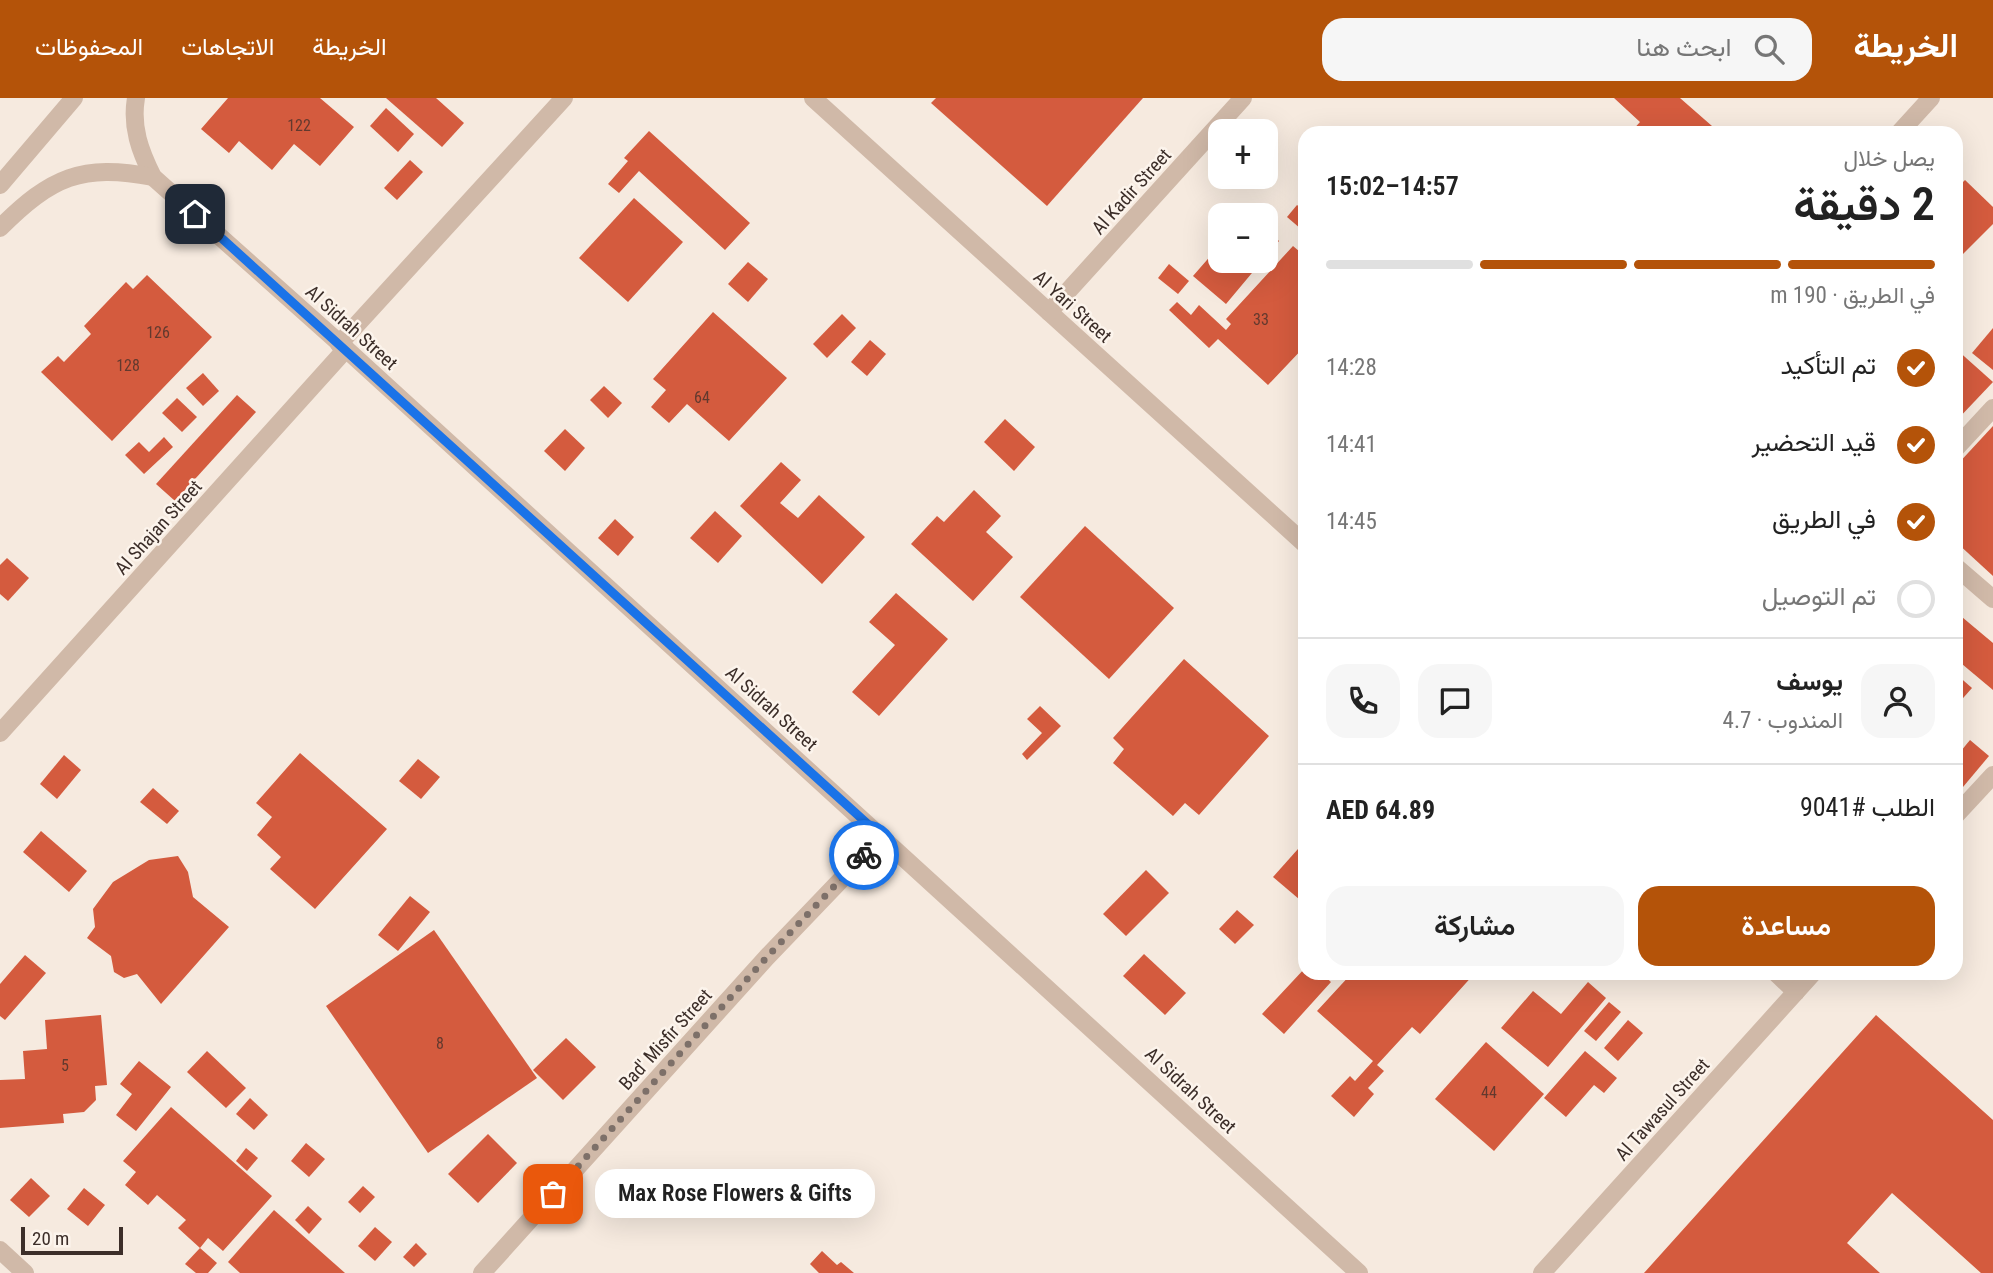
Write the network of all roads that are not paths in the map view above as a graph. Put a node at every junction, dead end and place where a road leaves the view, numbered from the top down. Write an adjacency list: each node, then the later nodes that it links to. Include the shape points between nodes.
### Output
1 (74, 98): 9 (street)
2 (136, 98): 8 (street, Al Sidrah Street, via 135,132)
3 (564, 98): 12 (street, Al Shajan Street)
4 (813, 98): 11 (street, Al Yari Street)
5 (1243, 98): 11 (street, Al Kadir Street)
6 (1931, 98): 7 (street)
7 (1905, 126)
8 (153, 177): 10 (street, via 105,170 71,177 39,192); 12 (street, Al Sidrah Street)
9 (0, 185)
10 (0, 228)
11 (1049, 312): 15 (street, Al Yari Street)
12 (343, 347): 18 (street, Al Shajan Street); 21 (street, Al Sidrah Street)
13 (1993, 408): 14 (street)
14 (1963, 440)
15 (1298, 538)
16 (1963, 573): 17 (street)
17 (1993, 599)
18 (0, 733)
19 (1993, 775): 20 (street)
20 (1963, 807)
21 (882, 837): 27 (street, Bad' Misfir Street, via 767,957); 28 (street, Al Sidrah Street)
22 (1784, 980): 24 (street)
23 (1807, 980): 24 (street, Al Tawasul Street)
24 (1797, 992): 29 (street, Al Tawasul Street)
25 (0, 1250): 26 (street)
26 (25, 1273)
27 (482, 1273)
28 (1359, 1273)
29 (1542, 1273)

